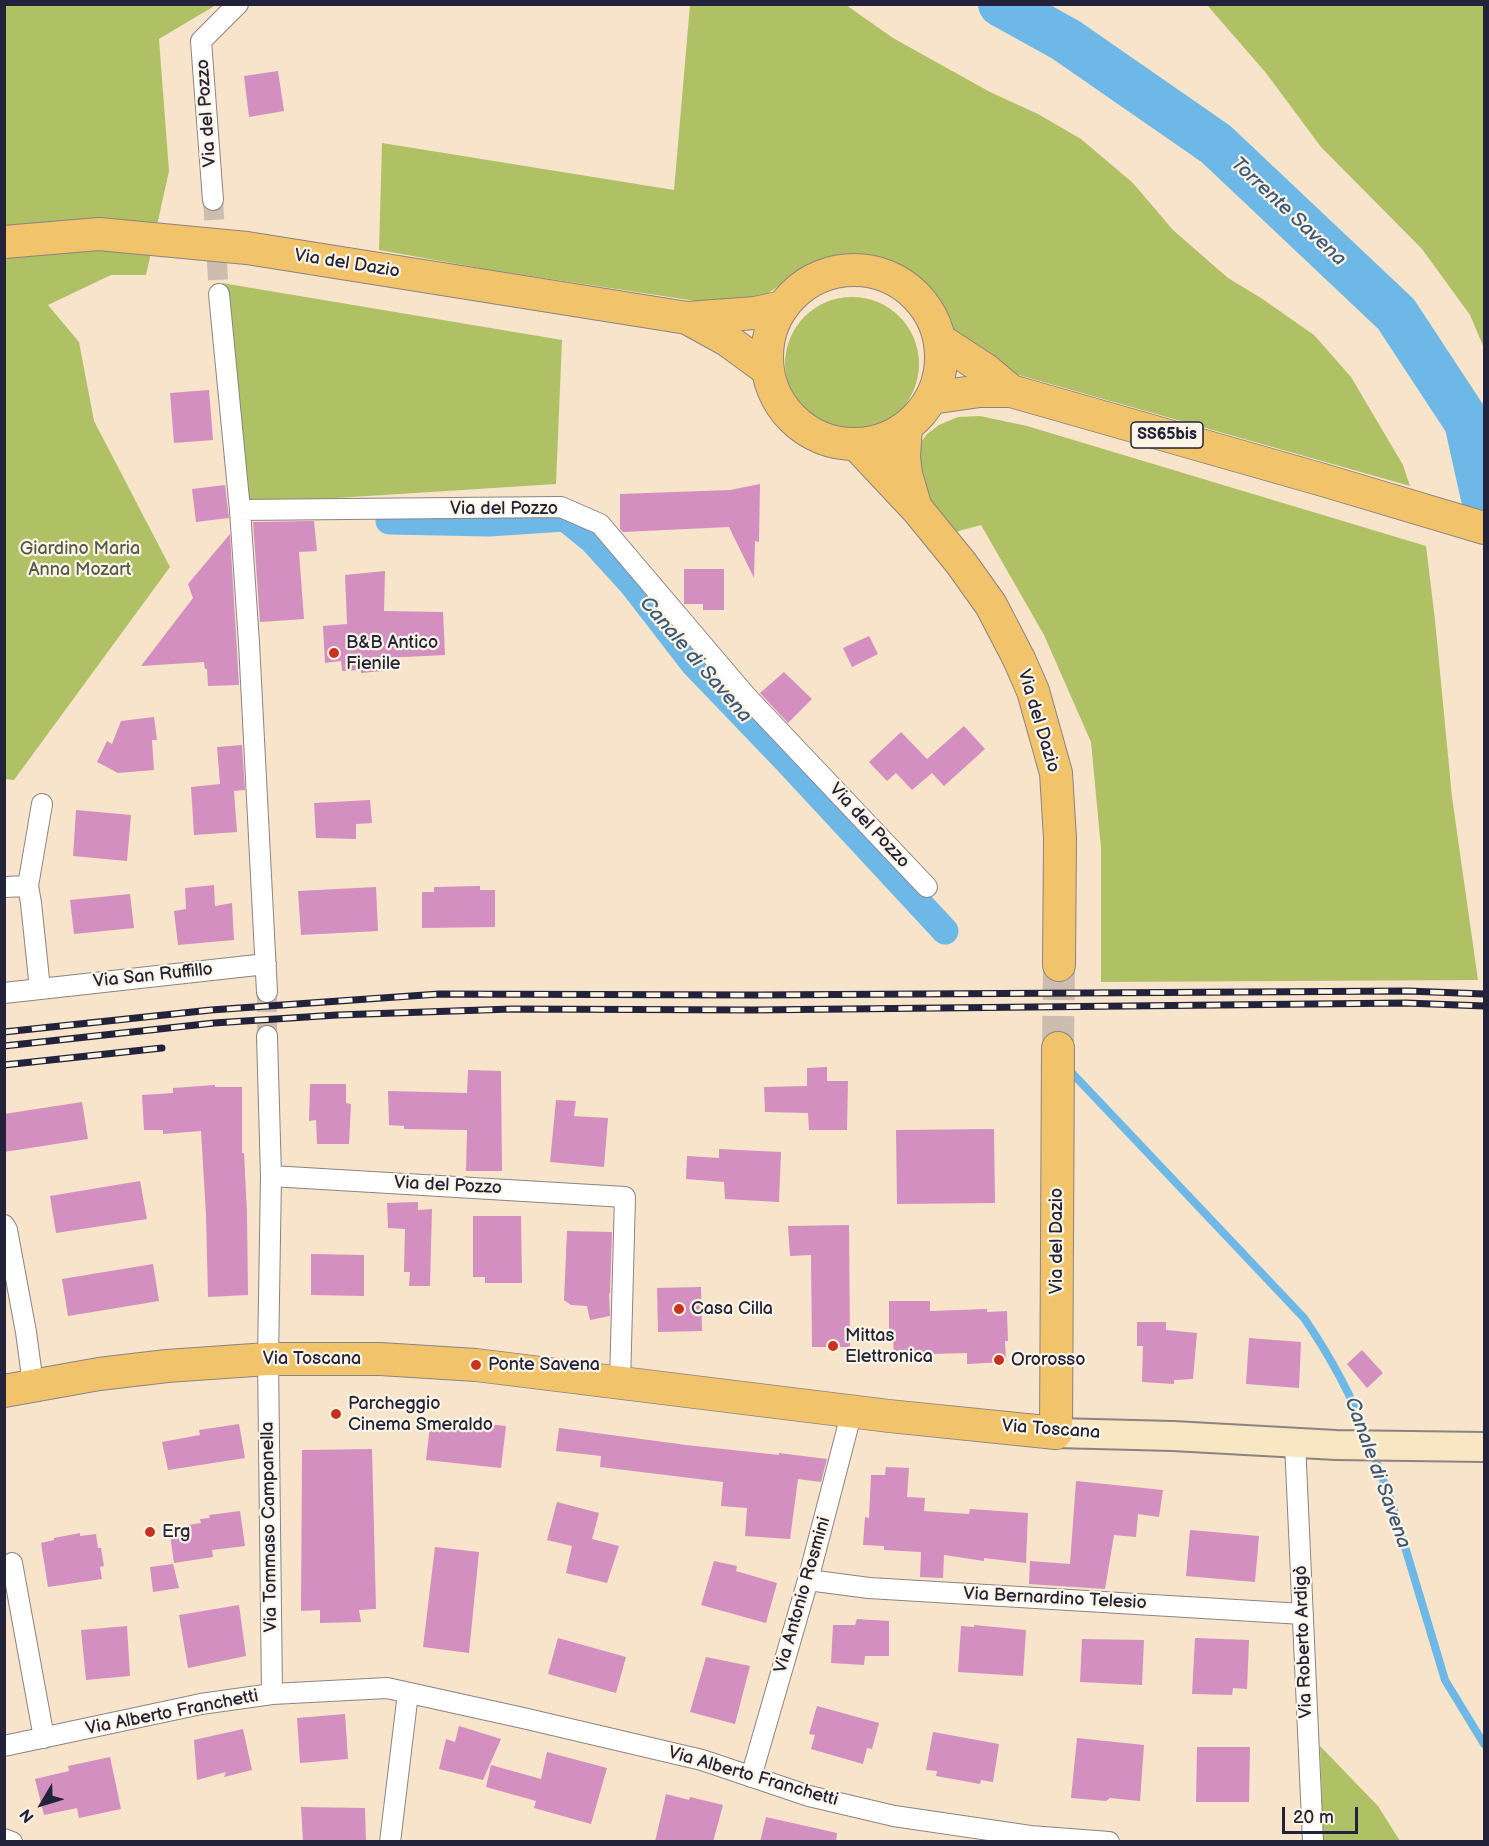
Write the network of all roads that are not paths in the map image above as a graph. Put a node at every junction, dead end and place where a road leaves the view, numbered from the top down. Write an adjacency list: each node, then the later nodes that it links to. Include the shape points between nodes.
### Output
1 (238, 4): 2 (street, Via del Pozzo, via 201,41)
2 (213, 200)
3 (4, 242): 6 (main road, Via del Dazio, via 99,234 247,248)
4 (219, 294): 14 (street)
5 (783, 306): 6 (main road, Via del Dazio, via 746,314); 7 (main road, via 800,288 822,275 847,269 872,271 896,280 916,295 931,316); 8 (main road, via 772,326)
6 (687, 318): 8 (main road, Via del Dazio, via 727,340)
7 (940, 340): 9 (main road, SS65bis); 10 (main road, via 940,369)
8 (768, 370): 12 (main road, via 774,390 798,424 835,442)
9 (1011, 391): 10 (main road, SS65bis); 15 (main road, SS65bis)
10 (932, 398): 11 (main road)
11 (906, 427): 12 (main road, via 882,440); 13 (main road, Via del Dazio, via 906,474)
12 (856, 444): 13 (main road, Via del Dazio)
13 (916, 509): 21 (main road, Via del Dazio, via 962,563 991,605 1033,691 1056,773)
14 (240, 510): 18 (street, Via del Pozzo, via 561,507 600,524 747,697); 20 (street)
15 (1485, 528)
16 (42, 804): 19 (street)
17 (4, 887): 19 (street)
18 (927, 887)
19 (29, 894): 22 (street)
20 (266, 964): 22 (street, Via San Ruffillo); 23 (street)
21 (1059, 965)
22 (40, 988): 24 (street, Via San Ruffillo)
23 (267, 992)
24 (4, 993)
25 (267, 1036): 27 (street)
26 (1058, 1048): 33 (main road, Via del Dazio)
27 (271, 1176): 29 (street); 30 (street, Via del Pozzo, via 625,1197)
28 (4, 1225): 31 (street, via 26,1332)
29 (268, 1359): 30 (main road, Via Toscana, via 380,1359); 31 (main road, Via Toscana, via 167,1366); 40 (street, Via Tommaso Campanella)
30 (620, 1383): 32 (main road, Via Toscana)
31 (19, 1387)
32 (852, 1412): 33 (main road, Via Toscana); 37 (street, Via Antonio Rosmini)
33 (1056, 1433): 34 (main road, Via Toscana)
34 (1295, 1442): 35 (main road, Via Toscana); 38 (street, Via Roberto Ardigò)
35 (1485, 1447)
36 (12, 1563): 41 (street)
37 (808, 1580): 38 (street, Via Bernardino Telesio, via 869,1588); 43 (street, Via Antonio Rosmini)
38 (1303, 1614): 46 (street, Via Roberto Ardigò)
39 (408, 1693): 40 (street, Via Alberto Franchetti, via 387,1688); 43 (street, Via Alberto Franchetti, via 702,1761); 48 (street)
40 (272, 1694): 41 (street, Via Alberto Franchetti, via 201,1704)
41 (44, 1738): 42 (street, Via Alberto Franchetti)
42 (4, 1746)
43 (751, 1777): 45 (street, Via Alberto Franchetti, via 808,1796 894,1816 1030,1836)
44 (4, 1839): 47 (street)
45 (1100, 1841): 49 (street, Via Alberto Franchetti)
46 (1308, 1841)
47 (12, 1842)
48 (390, 1842)
49 (1109, 1842)

